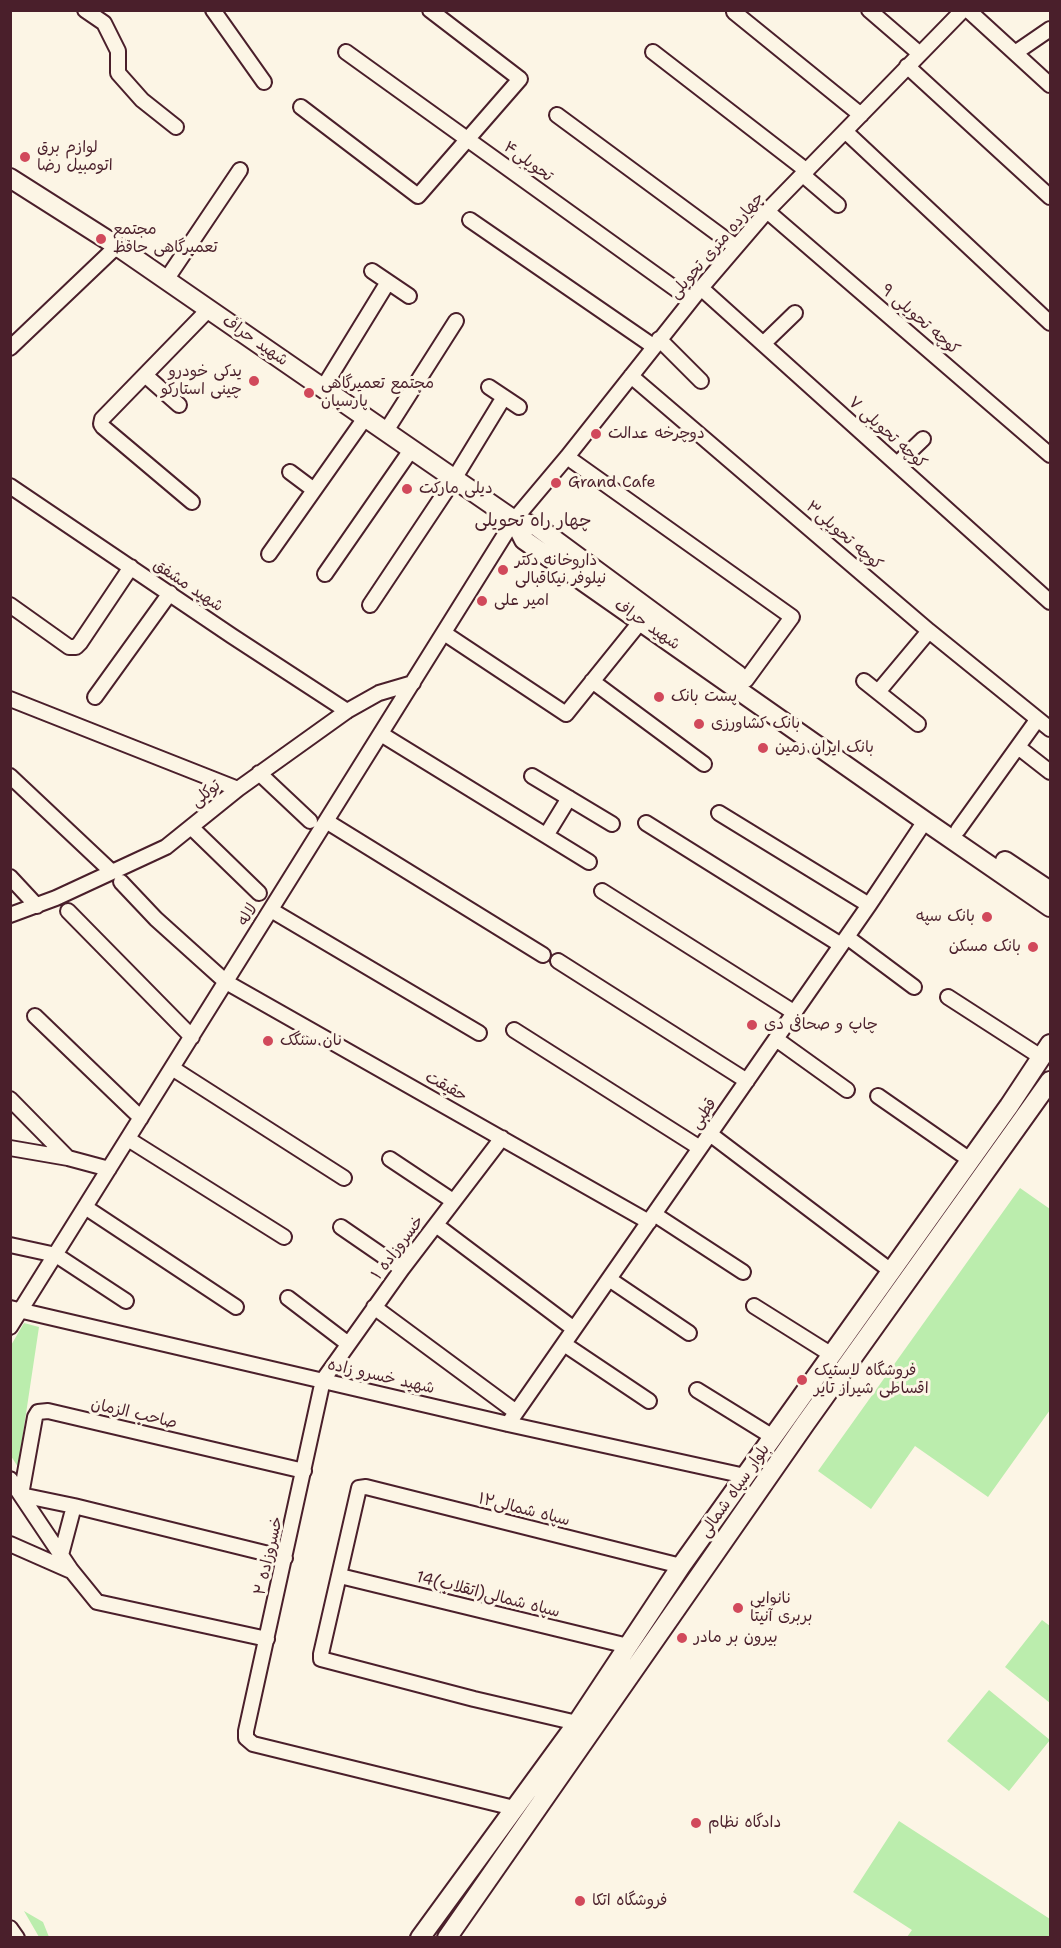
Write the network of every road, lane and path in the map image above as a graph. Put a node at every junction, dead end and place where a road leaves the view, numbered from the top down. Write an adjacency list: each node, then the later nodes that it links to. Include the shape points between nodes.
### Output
1 (85, 10): 18 (street, via 104,23 118,51 118,73 142,100)
2 (213, 10): 13 (street)
3 (430, 10): 20 (street, via 520,79)
4 (869, 10): 11 (street)
5 (966, 10): 10 (street); 11 (street, چهارده متری تحویلی)
6 (734, 12): 17 (street)
7 (1050, 29): 10 (street)
8 (346, 52): 20 (street, تحویلی۴)
9 (653, 52): 22 (street)
10 (1015, 53): 14 (street)
11 (920, 54): 12 (street, چهارده متری تحویلی)
12 (908, 66): 17 (street, چهارده متری تحویلی); 24 (street)
13 (264, 82)
14 (1050, 85)
15 (301, 106): 20 (street, via 418,196)
16 (557, 115): 29 (street)
17 (861, 115): 19 (street, چهارده متری تحویلی)
18 (176, 127)
19 (845, 131): 22 (street, چهارده متری تحویلی); 39 (street)
20 (468, 139): 35 (street, تحویلی۴)
21 (240, 170): 31 (street)
22 (805, 173): 25 (street); 26 (street, چهارده متری تحویلی)
23 (10, 178): 28 (main road, شهید حراف)
24 (1050, 197)
25 (838, 205)
26 (767, 211): 29 (street, چهارده متری تحویلی); 55 (street, کوچه تحویلی ۹)
27 (470, 220): 40 (street)
28 (117, 246): 31 (main road, شهید حراف); 42 (street)
29 (736, 248): 33 (street, چهارده متری تحویلی)
30 (372, 271): 32 (street)
31 (166, 280): 36 (main road, شهید حراف)
32 (388, 282): 34 (street); 47 (street)
33 (701, 288): 35 (street, چهارده متری تحویلی); 41 (street, کوچه تحویلی ۷)
34 (409, 296)
35 (692, 300): 40 (street, چهارده متری تحویلی)
36 (209, 309): 43 (street); 47 (main road, شهید حراف)
37 (795, 313): 41 (street)
38 (456, 321): 52 (street)
39 (1050, 322)
40 (656, 343): 44 (street, چهارده متری تحویلی); 45 (street)
41 (763, 344): 57 (street, کوچه تحویلی ۷)
42 (10, 348)
43 (145, 375): 49 (street); 62 (street, via 101,424)
44 (631, 376): 56 (street, چهارده متری تحویلی); 73 (street, کوچه تحویلی۳)
45 (701, 381)
46 (489, 387): 48 (street)
47 (323, 388): 51 (main road, شهید حراف)
48 (504, 397): 50 (street); 59 (street)
49 (180, 405)
50 (519, 407)
51 (365, 418): 52 (main road, شهید حراف); 61 (street)
52 (386, 431): 54 (main road, شهید حراف)
53 (923, 440): 57 (street)
54 (411, 450): 59 (main road, شهید حراف); 67 (street)
55 (1050, 455)
56 (567, 457): 63 (street, چهارده متری تحویلی); 75 (street, via 792,617)
57 (897, 464): 69 (street, کوچه تحویلی ۷)
58 (290, 472): 61 (street)
59 (454, 479): 63 (main road, شهید حراف); 71 (street)
60 (10, 486): 65 (street, شهید مشفق)
61 (314, 490): 64 (street)
62 (192, 502)
63 (514, 520): 66 (main road, شهید حراف, via 536,526); 74 (street, لاله)
64 (269, 554)
65 (131, 567): 68 (street, شهید مشفق); 70 (street, via 76,647)
66 (584, 571): 72 (main road, شهید حراف); 75 (main road)
67 (325, 574)
68 (170, 593): 80 (street); 82 (street, شهید مشفق)
69 (1050, 602)
70 (10, 605)
71 (370, 605)
72 (641, 621): 76 (street); 98 (main road, شهید حراف)
73 (929, 631): 79 (street); 83 (street, کوچه تحویلی۳)
74 (444, 633): 76 (street, via 566,714); 78 (street, لاله)
75 (746, 680): 102 (main road)
76 (592, 681): 88 (street)
77 (864, 681): 79 (street)
78 (413, 683): 82 (street, توکلی, via 379,693); 86 (street, لاله)
79 (878, 693): 84 (street)
80 (95, 697)
81 (10, 699): 93 (street)
82 (347, 711): 90 (street, توکلی)
83 (1037, 720): 85 (street, کوچه تحویلی۳); 87 (street)
84 (918, 724)
85 (1050, 729)
86 (381, 734): 97 (street, لاله); 103 (street)
87 (1018, 747): 89 (street); 102 (street)
88 (704, 764)
89 (1050, 772)
90 (259, 773): 93 (street, توکلی); 96 (street)
91 (10, 776): 106 (street, حقیقت)
92 (532, 776): 94 (street)
93 (238, 789): 101 (street, توکلی)
94 (569, 798): 100 (street); 103 (street)
95 (719, 813): 110 (street)
96 (310, 821)
97 (326, 821): 112 (street, لاله); 116 (street)
98 (925, 821): 109 (main road, شهید حراف); 110 (street, قطبی)
99 (646, 823): 115 (street)
100 (612, 824)
101 (191, 827): 106 (street, توکلی); 108 (street)
102 (958, 830): 109 (main road)
103 (547, 834): 104 (street)
104 (589, 862)
105 (10, 877): 111 (street)
106 (116, 877): 111 (street, توکلی); 118 (street, حقیقت, via 156,920)
107 (602, 891): 121 (street)
108 (259, 893)
109 (1048, 898)
110 (869, 905): 115 (street, قطبی)
111 (37, 906): 114 (street, توکلی)
112 (271, 910): 118 (street, لاله); 124 (street)
113 (68, 911): 125 (street)
114 (10, 915)
115 (844, 941): 119 (street); 121 (street, قطبی)
116 (543, 955)
117 (558, 961): 129 (street)
118 (226, 982): 125 (street, لاله); 136 (street, حقیقت)
119 (914, 987)
120 (948, 997): 127 (street)
121 (795, 1012): 126 (street, قطبی)
122 (35, 1016): 134 (street)
123 (514, 1030): 139 (street)
124 (479, 1033)
125 (192, 1037): 128 (street, لاله)
126 (776, 1039): 129 (street, قطبی); 131 (street)
127 (1046, 1050): 142 (main road, بلوار سپاه شمالی)
128 (172, 1068): 134 (street, لاله); 144 (street)
129 (747, 1081): 135 (street, قطبی)
130 (1050, 1081): 150 (main road, بلوار سپاه شمالی)
131 (847, 1090)
132 (878, 1096): 142 (street)
133 (10, 1099): 140 (street)
134 (141, 1118): 137 (street, لاله)
135 (710, 1134): 139 (street, قطبی); 155 (street)
136 (502, 1138): 145 (street, خسروزاده ۱); 147 (street, حقیقت)
137 (128, 1139): 143 (street, لاله); 151 (street)
138 (10, 1148): 140 (street)
139 (700, 1148): 147 (street, قطبی)
140 (68, 1158): 143 (street)
141 (390, 1159): 145 (street)
142 (970, 1160): 150 (main road, بلوار سپاه شمالی)
143 (109, 1169): 146 (street, لاله)
144 (344, 1178)
145 (453, 1201): 148 (street, خسروزاده ۱)
146 (86, 1207): 153 (street, لاله); 161 (street)
147 (652, 1218): 156 (street, حقیقت); 157 (street, قطبی)
148 (436, 1225): 154 (street, خسروزاده ۱); 165 (street)
149 (340, 1227): 154 (street)
150 (931, 1231): 155 (main road, بلوار سپاه شمالی); 188 (main road, بلوار سپاه شمالی)
151 (284, 1237)
152 (10, 1245): 153 (street)
153 (56, 1255): 159 (street); 163 (street, لاله)
154 (402, 1269): 162 (street, خسروزاده ۱)
155 (891, 1271): 169 (main road, بلوار سپاه شمالی)
156 (743, 1272)
157 (609, 1279): 165 (street, قطبی); 166 (street)
158 (288, 1298): 167 (street)
159 (126, 1301)
160 (754, 1306): 169 (street)
161 (236, 1307)
162 (374, 1307): 167 (street, خسروزاده ۱); 173 (street)
163 (16, 1309): 164 (street, لاله); 170 (street, شهید خسرو زاده)
164 (10, 1327)
165 (574, 1329): 168 (street, قطبی)
166 (689, 1333)
167 (347, 1343): 170 (street, خسروزاده ۱)
168 (564, 1344): 172 (street); 173 (street, قطبی)
169 (832, 1355): 175 (main road, بلوار سپاه شمالی)
170 (323, 1380): 174 (street, شهید خسرو زاده); 176 (street, خسروزاده ۲)
171 (697, 1390): 175 (street)
172 (649, 1401)
173 (516, 1412): 174 (street, قطبی)
174 (508, 1424): 177 (street, شهید خسرو زاده)
175 (773, 1437): 177 (main road, بلوار سپاه شمالی)
176 (304, 1472): 179 (street, صاحب الزمان, via 48,1411 38,1412 35,1417); 183 (street, خسروزاده ۲)
177 (745, 1476): 184 (main road, بلوار سپاه شمالی)
178 (10, 1479): 179 (street)
179 (21, 1495): 180 (street); 182 (street)
180 (74, 1506): 182 (street); 183 (street)
181 (10, 1544): 185 (street)
182 (61, 1556): 185 (street)
183 (285, 1558): 189 (street, خسروزاده ۲)
184 (681, 1566): 186 (street, سپاه شمالی۱۲, via 366,1487 359,1488); 187 (main road, بلوار سپاه شمالی)
185 (71, 1570): 189 (street, via 92,1598 104,1604)
186 (340, 1576): 190 (street, 14سپاه شمالی(اتقلاب)); 191 (street, via 321,1659)
187 (651, 1612): 188 (main road); 190 (main road, بلوار سپاه شمالی)
188 (667, 1623): 196 (main road, بلوار سپاه شمالی)
189 (267, 1639): 192 (street, خسروزاده ۲, via 246,1731 246,1738 253,1744)
190 (628, 1646): 191 (main road, بلوار سپاه شمالی)
191 (577, 1722): 192 (main road, بلوار سپاه شمالی)
192 (514, 1808): 195 (main road, بلوار سپاه شمالی)
193 (10, 1928): 194 (street)
194 (18, 1938)
195 (420, 1938)
196 (447, 1938)

